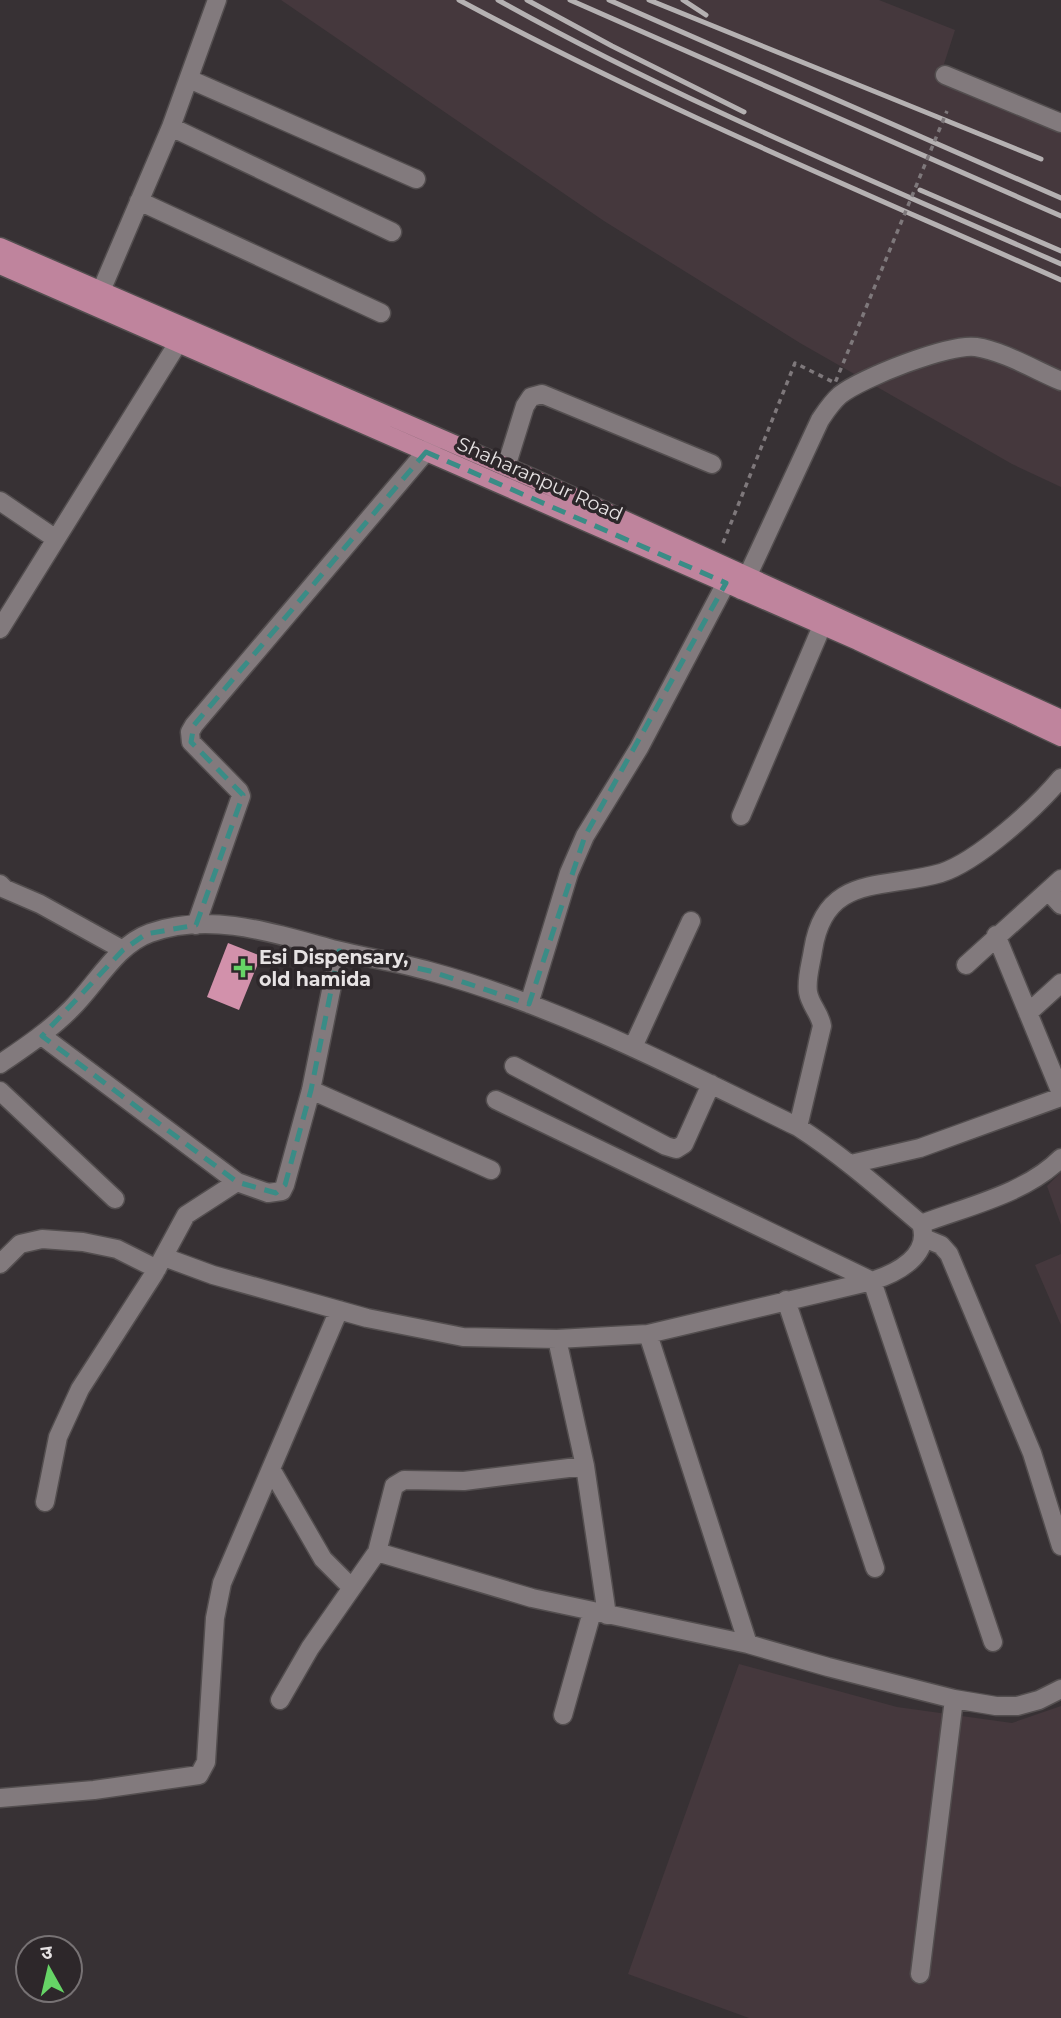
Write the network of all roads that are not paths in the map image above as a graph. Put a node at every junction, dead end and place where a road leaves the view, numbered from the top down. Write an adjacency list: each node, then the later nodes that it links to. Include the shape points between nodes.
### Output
1 (217, 0): 3 (street)
2 (945, 75): 4 (street)
3 (189, 79): 5 (street); 6 (street)
4 (1061, 123)
5 (171, 127): 7 (street); 8 (street)
6 (416, 179)
7 (139, 201): 11 (street); 12 (street)
8 (392, 232)
9 (0, 247): 11 (main road, Shaharanpur Road)
10 (0, 265): 13 (main road, Shaharanpur Road)
11 (101, 291): 15 (main road, Shaharanpur Road)
12 (381, 313)
13 (178, 343): 16 (main road, Shaharanpur Road); 20 (street)
14 (1061, 381): 21 (street, via 992,351 965,346 853,387 829,405)
15 (438, 437): 16 (street); 18 (main road, Shaharanpur Road)
16 (426, 452): 21 (main road, Shaharanpur Road); 32 (street, via 190,732 191,742 241,796)
17 (712, 464): 18 (street, via 542,394 531,397 525,406)
18 (506, 467): 21 (main road, Shaharanpur Road)
19 (0, 501): 20 (street)
20 (57, 539): 23 (street)
21 (738, 583): 22 (main road, Shaharanpur Road); 24 (main road, Shaharanpur Road); 38 (street, via 585,836)
22 (822, 626): 25 (main road, Shaharanpur Road); 27 (street)
23 (0, 629)
24 (1061, 719)
25 (1061, 737)
26 (1061, 778): 49 (street, via 1032,811 956,866 846,893 830,908 818,928 808,974 808,995 822,1026)
27 (741, 816)
28 (1055, 885): 30 (street); 33 (street)
29 (2, 890): 34 (street, via 40,904)
30 (1061, 905)
31 (691, 921): 41 (street)
32 (196, 925): 34 (street, via 146,934); 35 (street, via 224,924)
33 (996, 935): 36 (street); 39 (street)
34 (123, 950): 40 (street)
35 (339, 951): 38 (street, via 430,971); 45 (street)
36 (965, 965)
37 (1061, 982): 39 (street)
38 (529, 1004): 41 (street)
39 (1028, 1013): 47 (street)
40 (43, 1036): 42 (street); 53 (street)
41 (633, 1047): 44 (street)
42 (0, 1064)
43 (514, 1066): 44 (street, via 676,1149 684,1144)
44 (711, 1084): 49 (street)
45 (312, 1090): 52 (street); 53 (street, via 282,1191 268,1193)
46 (0, 1091): 54 (street)
47 (1061, 1095): 51 (street, via 920,1148)
48 (496, 1100): 58 (street)
49 (798, 1128): 51 (street)
50 (1061, 1158): 55 (street, via 1022,1186)
51 (851, 1164): 55 (street)
52 (491, 1170)
53 (237, 1182): 56 (street, via 186,1215)
54 (115, 1199)
55 (922, 1231): 58 (street, via 924,1243 918,1253 892,1275); 66 (street, via 949,1254 1032,1453)
56 (160, 1263): 57 (street, via 83,1242 43,1239 20,1244); 60 (street); 65 (street, via 80,1389 58,1437)
57 (0, 1264)
58 (872, 1281): 59 (street); 71 (street)
59 (786, 1300): 61 (street); 68 (street)
60 (339, 1310): 62 (street, via 463,1337); 64 (street)
61 (648, 1334): 62 (street); 72 (street)
62 (557, 1339): 63 (street)
63 (585, 1466): 67 (street, via 464,1481 401,1481 394,1486); 70 (street)
64 (271, 1469): 69 (street, via 323,1559); 77 (street, via 222,1583 206,1762 201,1773 94,1790)
65 (45, 1502)
66 (1061, 1546)
67 (377, 1552): 69 (street); 70 (street)
68 (875, 1568)
69 (352, 1588): 75 (street)
70 (600, 1614): 72 (street); 76 (street)
71 (993, 1642)
72 (748, 1644): 74 (street)
73 (1061, 1689): 74 (street, via 1017,1706)
74 (954, 1699): 78 (street)
75 (280, 1700)
76 (563, 1715)
77 (0, 1798)
78 (920, 1974)

